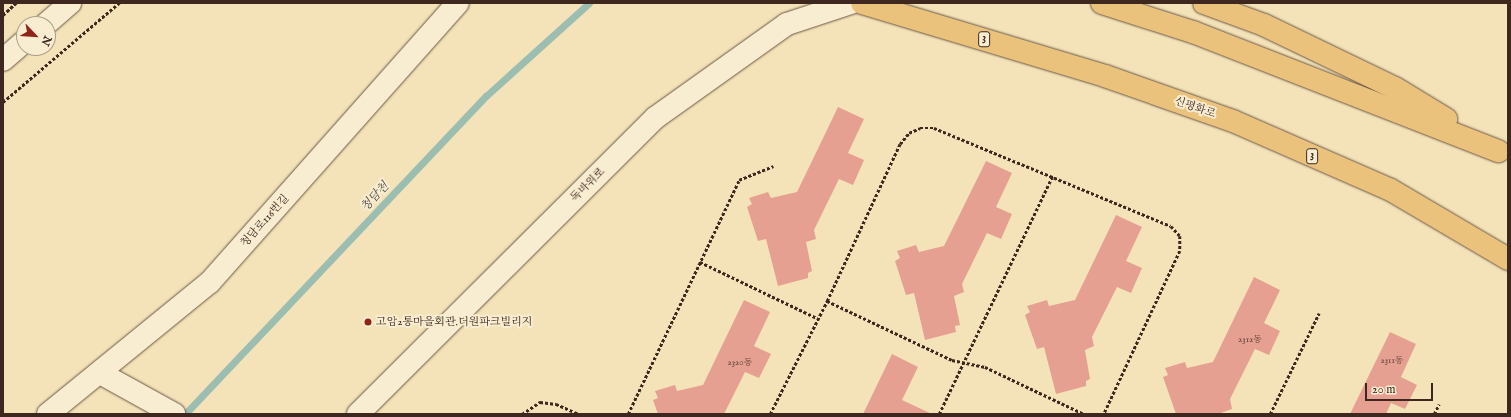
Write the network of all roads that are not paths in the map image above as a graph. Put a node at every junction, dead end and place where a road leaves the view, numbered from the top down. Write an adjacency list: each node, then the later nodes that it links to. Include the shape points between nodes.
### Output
1 (70, 3): 7 (main road)
2 (458, 3): 12 (main road, 청담로116번길, via 210,282)
3 (851, 3): 15 (main road, 독바위로, via 787,24 656,118)
4 (862, 3): 11 (highway, 신평화로 / 3, via 1105,76 1233,122 1391,190)
5 (1102, 3): 10 (highway, via 1193,32)
6 (1204, 3): 10 (highway, via 1264,25 1395,88)
7 (55, 16)
8 (16, 49): 9 (main road)
9 (3, 60)
10 (1504, 153)
11 (1508, 259)
12 (100, 373): 13 (main road, 청담로116번길); 14 (main road)
13 (48, 414)
14 (174, 414)
15 (358, 414)

